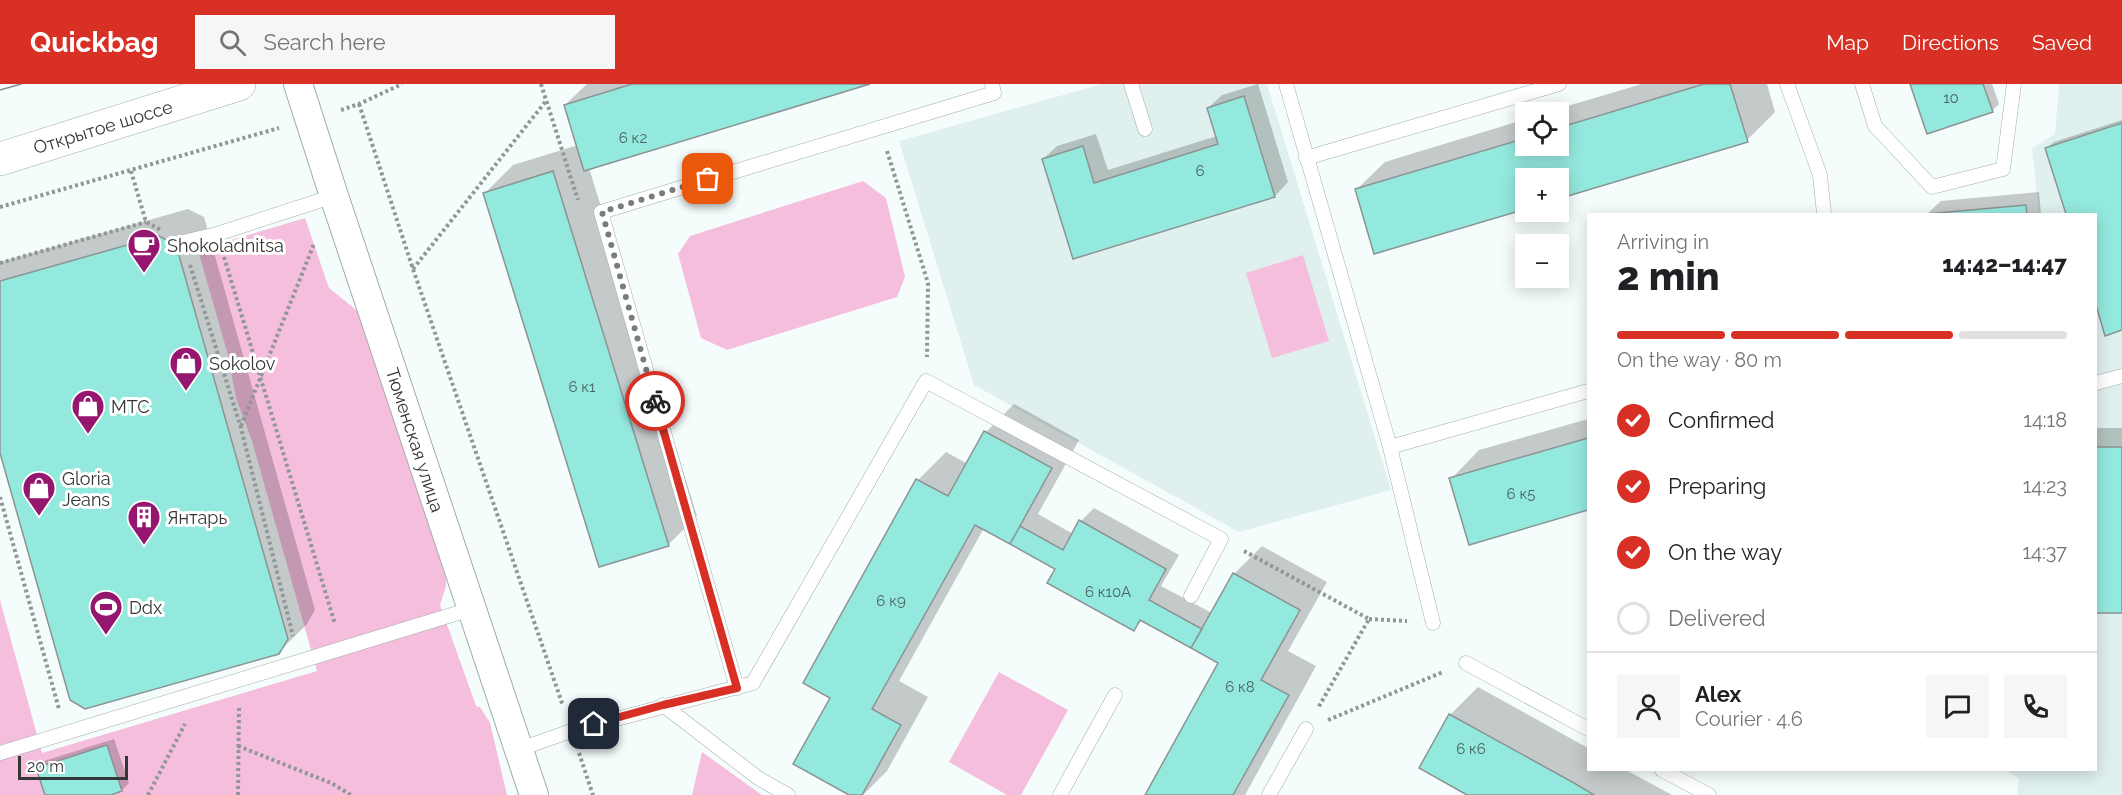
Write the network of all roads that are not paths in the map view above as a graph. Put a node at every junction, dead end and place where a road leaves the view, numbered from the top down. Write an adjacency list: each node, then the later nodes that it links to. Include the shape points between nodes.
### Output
1 (239, 84): 12 (main road, Открытое шоссе)
2 (298, 84): 13 (street, Тюменская улица)
3 (992, 84): 24 (lane, via 994,93 602,212)
4 (1131, 84): 10 (lane)
5 (1286, 84): 11 (lane)
6 (1559, 84): 11 (lane)
7 (1787, 84): 14 (lane, via 1820,175)
8 (1862, 84): 9 (lane, via 1875,126 1932,187 2003,170)
9 (2014, 84)
10 (1145, 129)
11 (1306, 158): 19 (lane)
12 (0, 159)
13 (333, 196): 15 (lane); 21 (street, Тюменская улица)
14 (1824, 213)
15 (183, 242)
16 (2122, 376): 17 (lane)
17 (2097, 383)
18 (1587, 391): 19 (lane)
19 (1390, 447): 22 (lane)
20 (1191, 596): 24 (lane, via 1221,539 926,381 753,683)
21 (471, 609): 29 (street, Тюменская улица); 30 (lane)
22 (1433, 623)
23 (1466, 663): 27 (lane)
24 (737, 688): 26 (lane)
25 (1115, 695): 34 (lane)
26 (663, 705): 29 (lane); 33 (lane, via 758,778)
27 (1587, 728)
28 (1306, 729): 35 (lane)
29 (520, 749): 32 (street, Тюменская улица)
30 (0, 753)
31 (1664, 771): 36 (lane)
32 (534, 795)
33 (788, 795)
34 (1060, 795)
35 (1269, 795)
36 (1709, 795)

